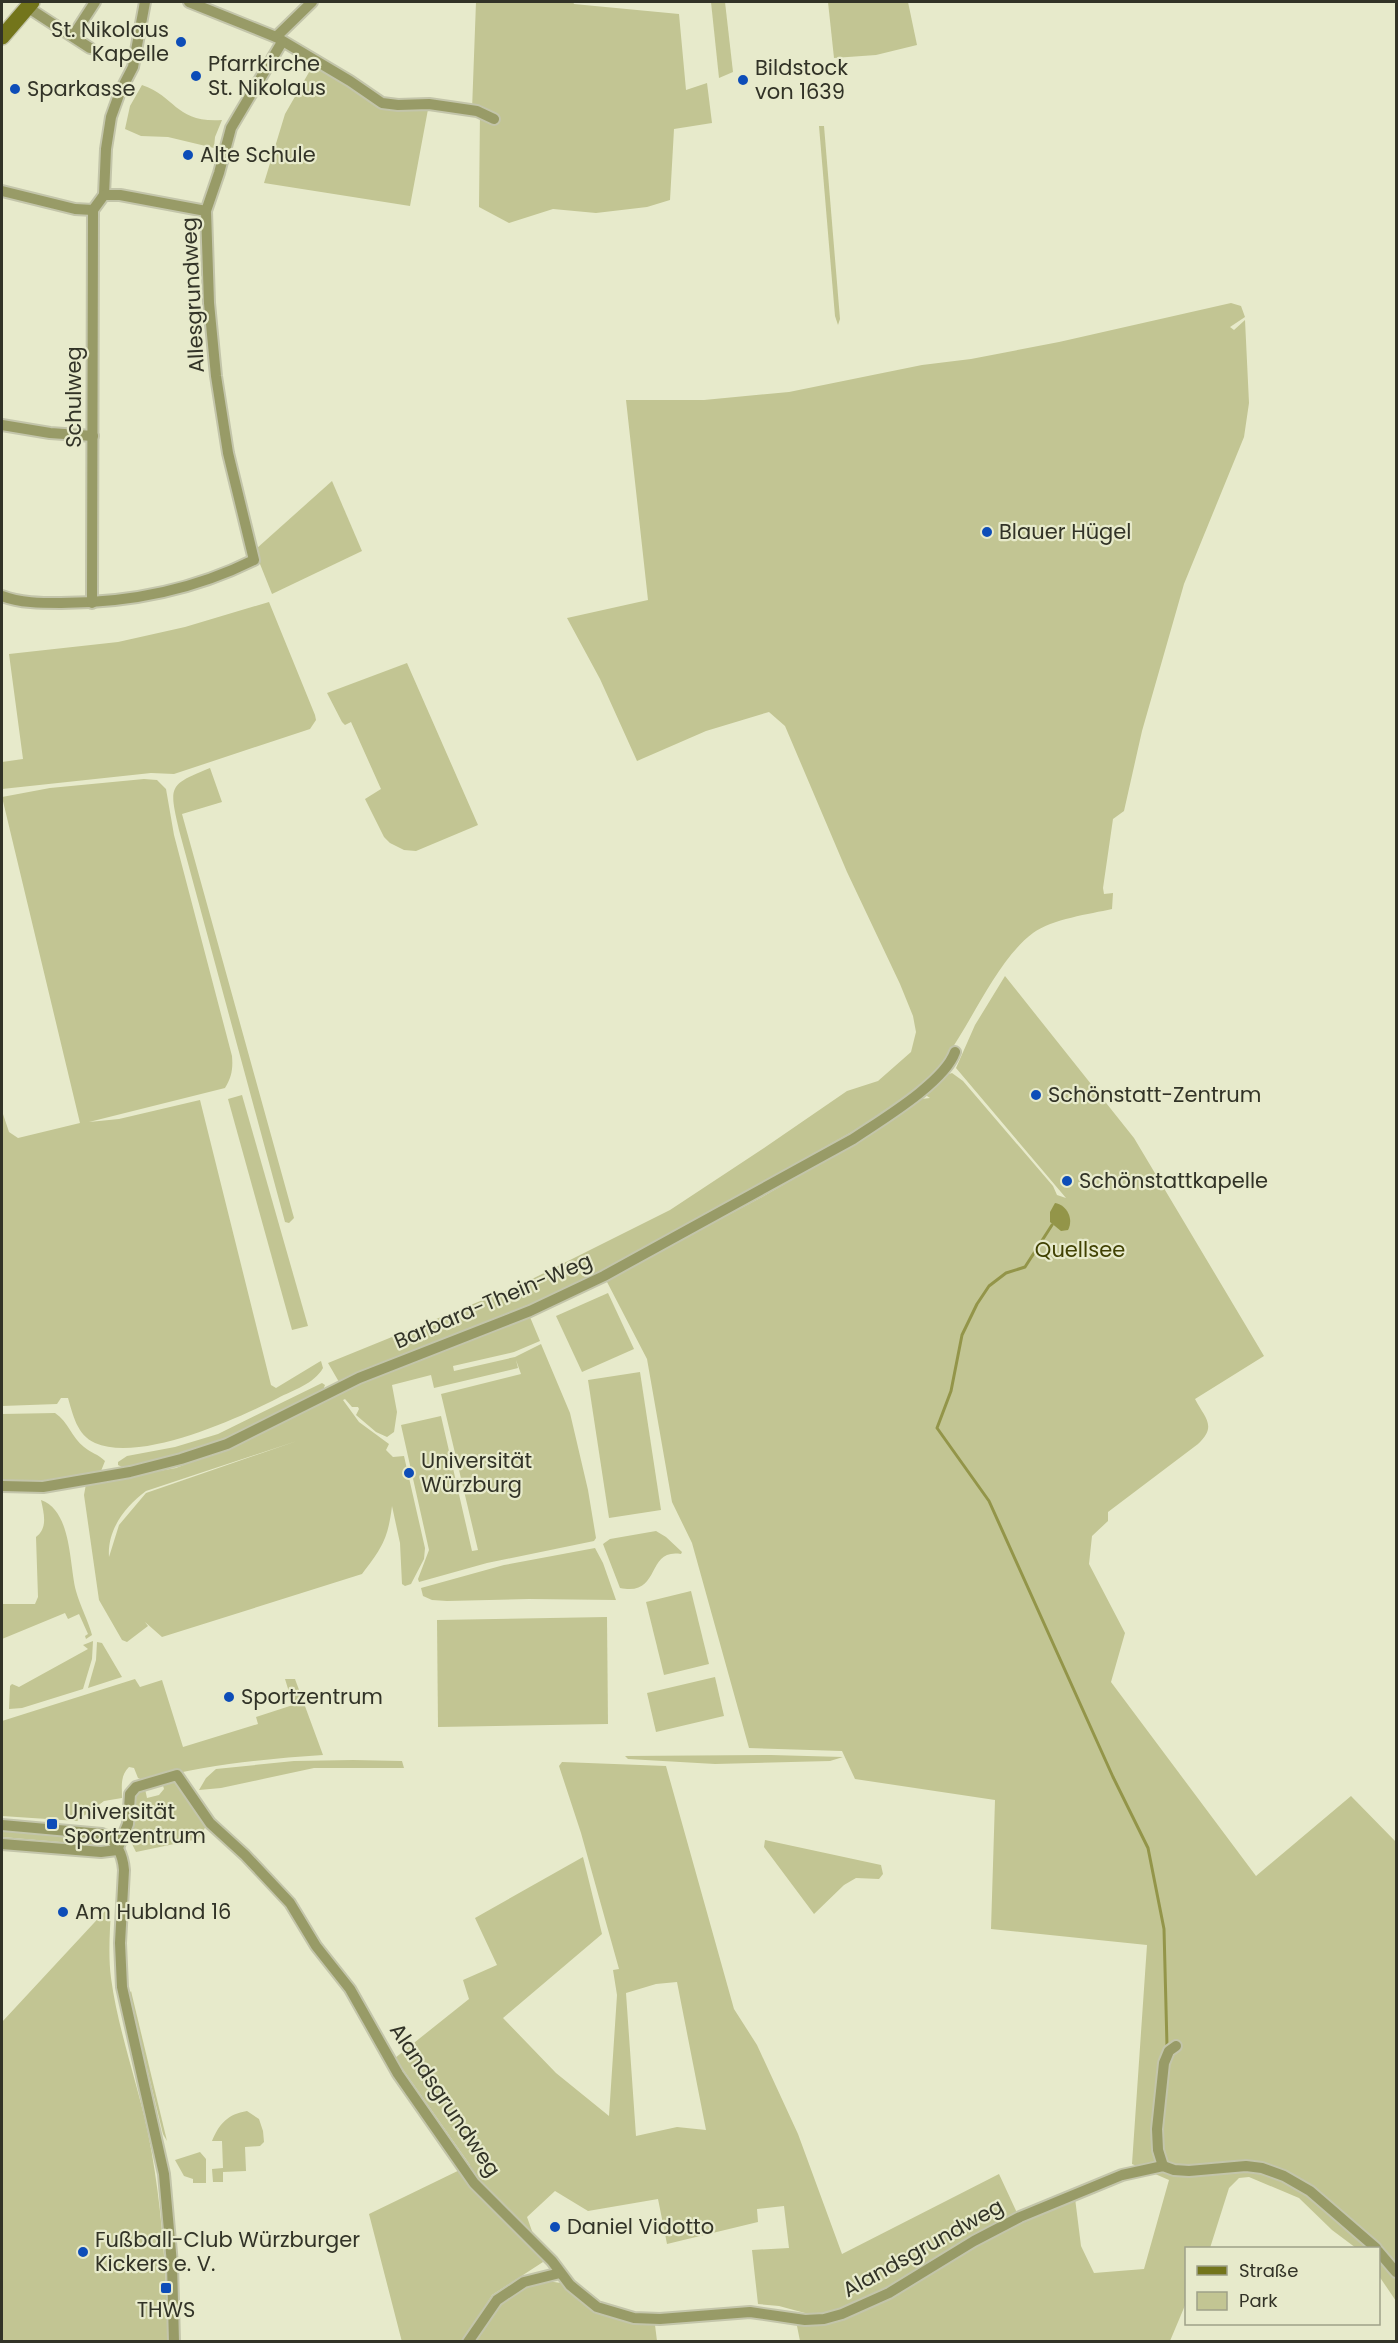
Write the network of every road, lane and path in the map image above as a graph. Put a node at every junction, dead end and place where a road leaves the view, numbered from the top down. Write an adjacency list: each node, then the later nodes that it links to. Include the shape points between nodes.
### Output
1 (95, 2): 6 (street)
2 (145, 2): 12 (street, via 133,67 111,117)
3 (189, 2): 8 (street)
4 (312, 2): 8 (street, Allesgrundweg)
5 (29, 4): 6 (street); 7 (street)
6 (73, 36): 9 (street)
7 (2, 37)
8 (279, 40): 10 (street, via 382,103 429,104 477,111); 14 (street, Allesgrundweg, via 231,128)
9 (90, 48)
10 (494, 119)
11 (2, 191): 13 (street)
12 (104, 195): 13 (street); 14 (street)
13 (93, 210): 16 (street, Schulweg)
14 (206, 211): 18 (street, Allesgrundweg, via 216,376 228,453 254,560 185,587 140,598)
15 (2, 425): 16 (street)
16 (93, 436): 18 (street, Schulweg)
17 (2, 596): 18 (street, via 20,601)
18 (92, 603)
19 (955, 1052): 20 (street, Barbara-Thein-Weg, via 949,1066 935,1079 853,1139 604,1276 530,1311 359,1378 227,1444 130,1472 43,1487)
20 (2, 1486)
21 (2, 1825): 23 (street, via 102,1834 111,1838)
22 (2, 1844): 23 (street)
23 (117, 1850): 29 (street, Alandsgrundweg, via 128,1824 130,1794 136,1787 177,1775 210,1823 290,1903 316,1946 350,1989 398,2074 474,2183); 30 (street, via 124,1870 122,1987 164,2174)
24 (1176, 2046): 25 (street, via 1164,2063 1157,2129)
25 (1163, 2166): 26 (street, Alandsgrundweg, via 1189,2171 1246,2166 1284,2176 1310,2191); 29 (street, Alandsgrundweg, via 1122,2175 1020,2217 889,2293 824,2319 750,2312 634,2318 597,2307)
26 (1374, 2247)
27 (1380, 2253): 28 (street, Alandsgrundweg)
28 (1396, 2272)
29 (560, 2273): 31 (street, via 524,2282 497,2300)
30 (174, 2342)
31 (468, 2342)

